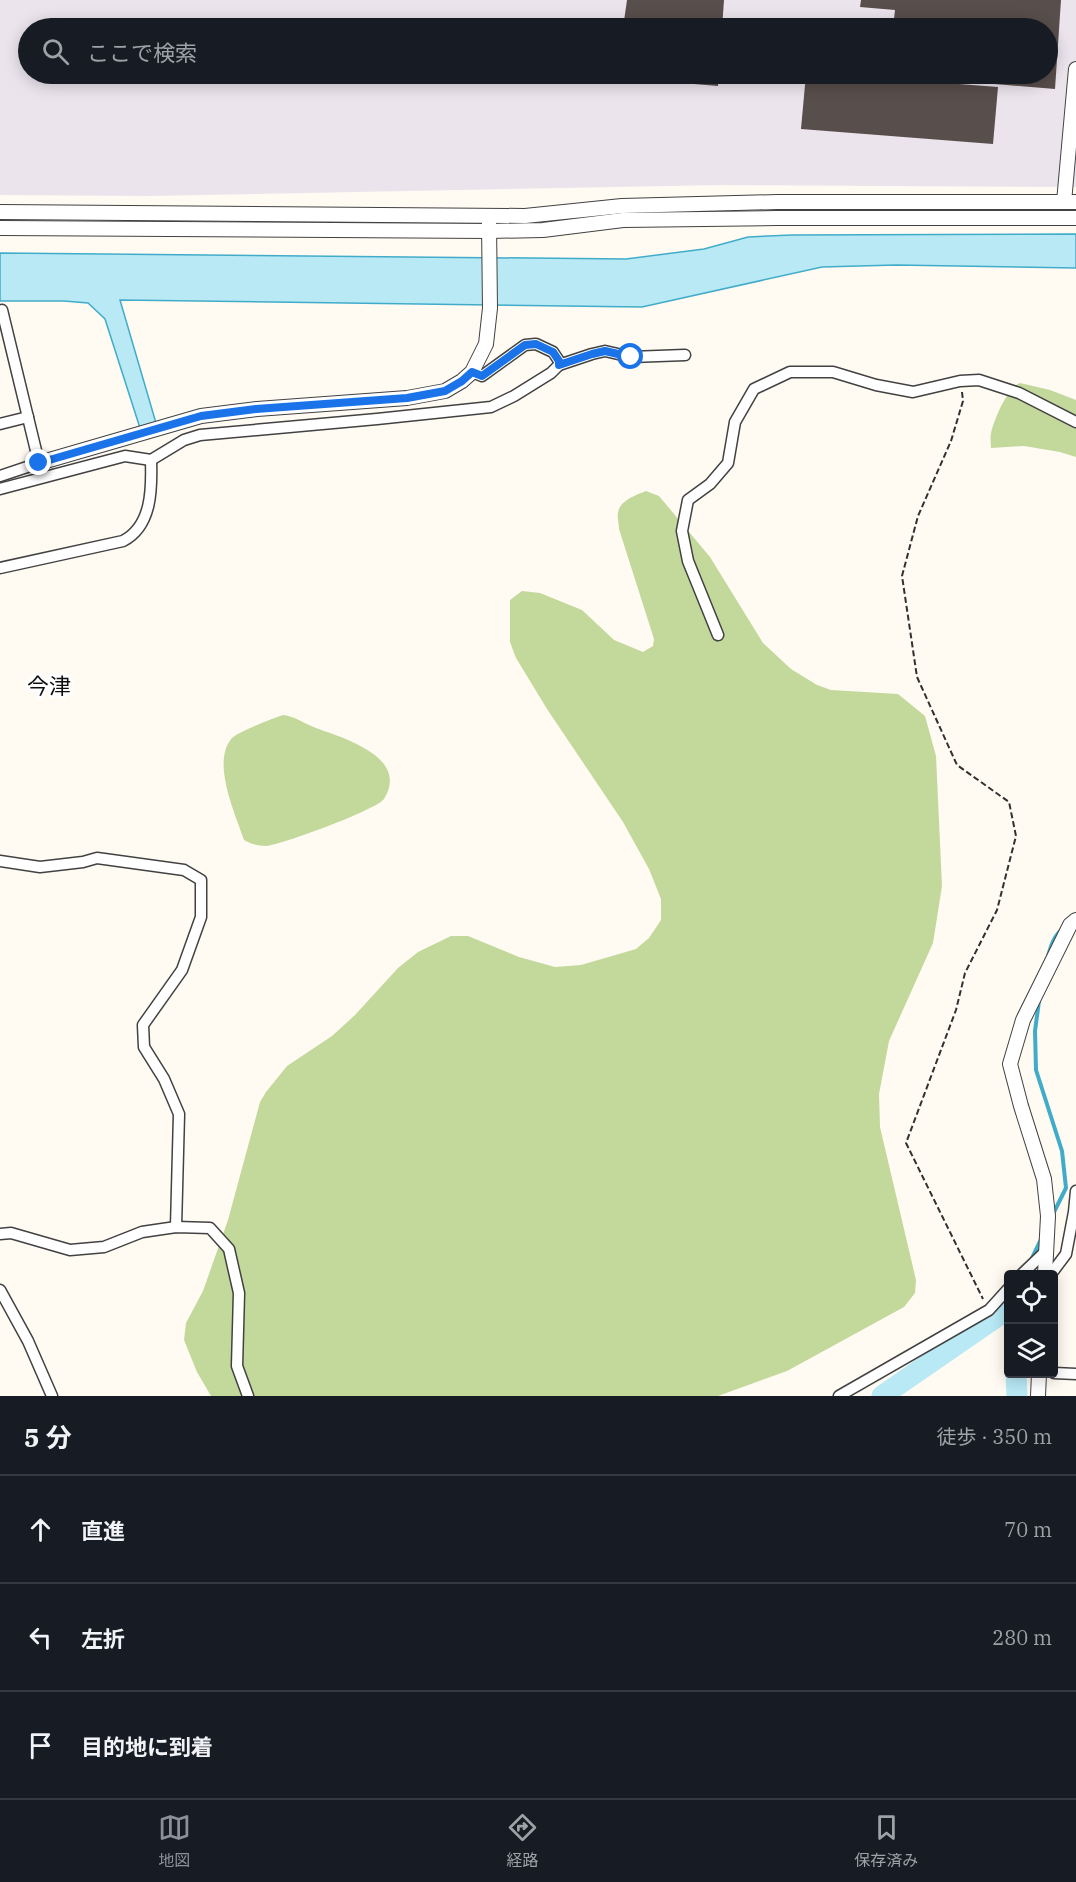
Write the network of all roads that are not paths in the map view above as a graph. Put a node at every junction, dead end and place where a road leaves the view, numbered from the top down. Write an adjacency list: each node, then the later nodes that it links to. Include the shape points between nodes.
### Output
1 (1076, 69): 2 (street)
2 (1070, 202): 4 (street, via 777,202)
3 (0, 212): 4 (street)
4 (489, 215): 7 (street)
5 (1076, 218): 7 (street, via 623,220)
6 (0, 228): 7 (street)
7 (489, 238): 11 (street, via 486,344)
8 (2, 310): 12 (street)
9 (685, 355): 10 (street, via 631,357 605,351)
10 (559, 365): 11 (street, via 553,352 536,344 525,345 482,376); 15 (street, via 551,374 491,407 200,435)
11 (472, 372): 16 (street, via 445,391 407,398 201,416)
12 (28, 417): 14 (street); 16 (street)
13 (1076, 422): 20 (street, via 1019,393 979,380 912,392 833,372 790,372 754,389 735,422 728,463 710,484 688,500 682,531 688,561)
14 (0, 424)
15 (151, 460): 18 (street, via 124,456); 19 (street, via 149,504 135,535)
16 (39, 463): 17 (street)
17 (0, 476)
18 (0, 489)
19 (0, 568)
20 (718, 634)
21 (0, 861): 24 (street, via 40,867 97,858 184,870 201,880 201,917 182,970 143,1024 144,1047 179,1114)
22 (1076, 920): 26 (street, via 1023,1020 1010,1064 1044,1179)
23 (1076, 1191): 27 (street)
24 (176, 1227): 25 (street, via 142,1232 104,1247 70,1250 11,1233); 37 (street, via 210,1228 229,1250 239,1293 237,1366)
25 (0, 1234)
26 (1046, 1251): 28 (street); 29 (street)
27 (1071, 1252): 30 (street)
28 (1027, 1270)
29 (1045, 1270)
30 (1055, 1270)
31 (0, 1290): 36 (street)
32 (1004, 1293): 38 (street, via 989,1310)
33 (1058, 1373): 34 (street)
34 (1076, 1374)
35 (1039, 1378): 39 (street)
36 (52, 1396)
37 (248, 1396)
38 (839, 1396)
39 (1038, 1396)

